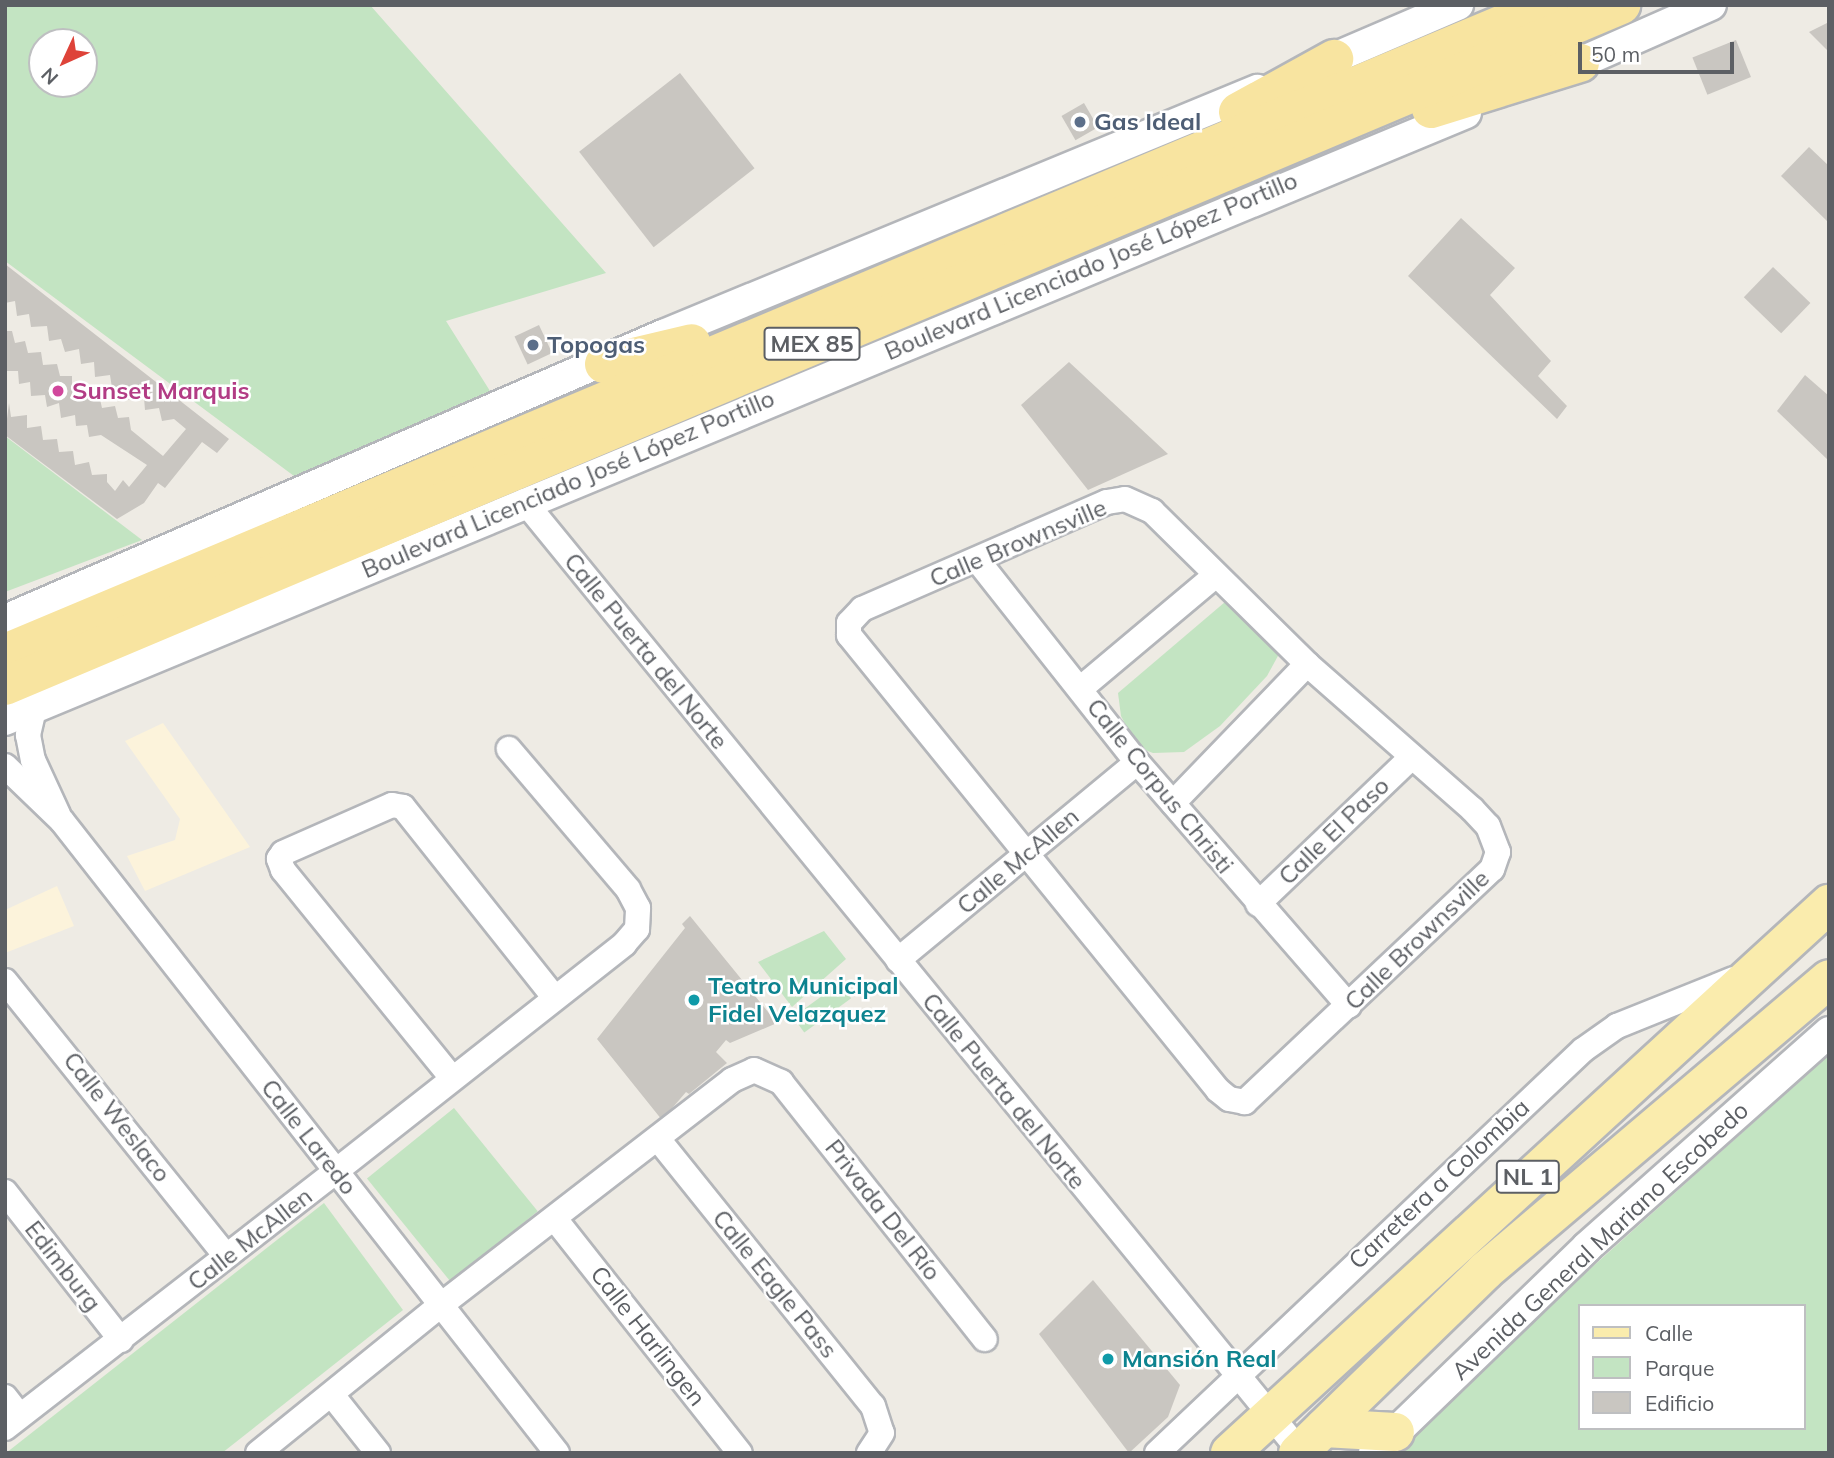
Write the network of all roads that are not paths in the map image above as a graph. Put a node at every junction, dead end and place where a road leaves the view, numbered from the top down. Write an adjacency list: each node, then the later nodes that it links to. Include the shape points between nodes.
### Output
1 (1458, 5): 5 (street)
2 (1548, 5): 8 (highway, MEX 85)
3 (1621, 5): 7 (highway, Boulevard Licenciado José López Portillo / MEX 85)
4 (1711, 5): 6 (street, Boulevard Licenciado José López Portillo)
5 (1334, 59): 8 (highway, via 1237,113); 10 (street, via 663,335)
6 (1580, 63): 7 (highway, via 1348,136); 11 (street, Boulevard Licenciado José López Portillo)
7 (1291, 146): 18 (highway, Boulevard Licenciado José López Portillo / MEX 85)
8 (1144, 176): 9 (highway, MEX 85)
9 (783, 324): 10 (highway); 15 (highway, MEX 85)
10 (604, 364): 14 (street)
11 (524, 501): 18 (street, Boulevard Licenciado José López Portillo); 29 (street, Calle Puerta del Norte)
12 (978, 561): 13 (street, Calle Brownsville, via 1107,502 1125,499 1152,511); 17 (street, Calle Corpus Christi); 26 (street, Calle Brownsville, via 862,610 848,628 853,644)
13 (1216, 575): 16 (street, Calle Brownsville); 17 (street)
14 (5, 621)
15 (5, 653)
16 (1307, 664): 21 (street, Calle Brownsville); 24 (street)
17 (1080, 689): 22 (street, Calle Corpus Christi)
18 (20, 698): 19 (street, Boulevard Licenciado José López Portillo); 25 (street, Calle Laredo, via 33,760)
19 (5, 720)
20 (509, 749): 33 (street, Calle McAllen, via 628,889 640,919 624,944)
21 (1411, 758): 27 (street, Calle El Paso); 34 (street, Calle Brownsville, via 1488,826 1498,852 1492,869)
22 (1137, 762): 24 (street, Calle Corpus Christi); 26 (street, Calle McAllen)
23 (5, 766): 25 (street, Calle Laredo)
24 (1173, 803): 27 (street, Calle Corpus Christi)
25 (62, 821): 38 (street, Calle Laredo)
26 (1027, 853): 29 (street, Calle McAllen); 34 (street, Calle Brownsville, via 1229,1099 1245,1102 1254,1098)
27 (1258, 904): 34 (street, Calle Corpus Christi)
28 (1829, 904): 30 (main road, NL 1)
29 (898, 960): 45 (street, Calle Puerta del Norte)
30 (1756, 968): 45 (street, Carretera a Colombia, via 1617,1026 1583,1050); 48 (main road, NL 1)
31 (1829, 979): 51 (main road, NL 1, via 1485,1271)
32 (5, 981): 41 (street, Calle Weslaco)
33 (555, 998): 36 (street, Calle McAllen); 36 (street, via 403,807 392,805 287,851 279,859 283,870)
34 (1349, 1006)
35 (1829, 1032): 49 (street, Avenida General Mariano Escobedo, via 1587,1247)
36 (452, 1078): 38 (street, Calle McAllen)
37 (658, 1139): 40 (street); 43 (street, Privada Del Río, via 743,1075 764,1071 781,1082); 50 (street, Calle Eagle Pass, via 873,1406)
38 (336, 1171): 41 (street, Calle McAllen); 42 (street, Calle Laredo)
39 (5, 1192): 44 (street, Edimburg)
40 (555, 1219): 42 (street); 55 (street, Calle Harlingen)
41 (226, 1256): 44 (street, Calle McAllen)
42 (441, 1305): 46 (street); 54 (street, Calle Laredo)
43 (985, 1339)
44 (121, 1340): 47 (street, Calle McAllen)
45 (1236, 1375): 48 (street, Calle Puerta del Norte); 56 (street, Carretera a Colombia)
46 (332, 1395): 52 (street); 53 (street)
47 (10, 1414)
48 (1268, 1415): 51 (street, Calle Puerta del Norte); 57 (main road, NL 1)
49 (1384, 1442): 51 (main road)
50 (876, 1443)
51 (1307, 1444)
52 (258, 1453)
53 (378, 1453)
54 (557, 1453)
55 (740, 1453)
56 (1157, 1453)
57 (1230, 1453)

